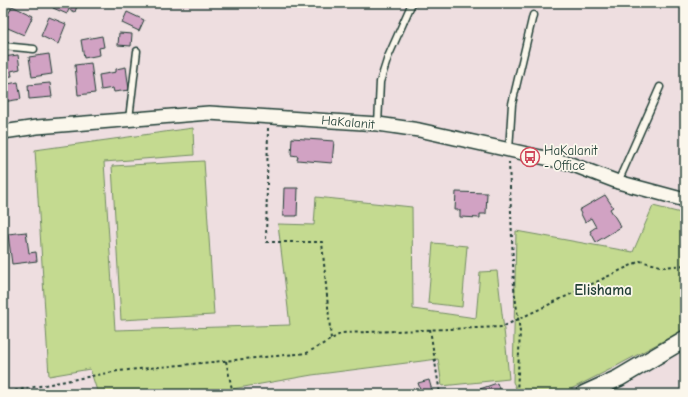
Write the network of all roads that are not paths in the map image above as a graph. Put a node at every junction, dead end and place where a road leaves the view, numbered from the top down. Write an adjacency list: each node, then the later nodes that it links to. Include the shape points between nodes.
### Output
1 (412, 3): 8 (lane, via 388,56 380,82)
2 (533, 15): 10 (lane, via 512,104)
3 (3, 46): 4 (lane)
4 (34, 49)
5 (137, 52): 7 (lane)
6 (660, 87): 11 (lane)
7 (129, 119): 8 (street, HaKalanit, via 209,113); 9 (street, HaKalanit)
8 (378, 124): 10 (street, HaKalanit, via 419,130)
9 (3, 132)
10 (509, 150): 11 (street, HaKalanit, via 568,163)
11 (618, 182): 12 (street, HaKalanit)
12 (685, 200)
13 (685, 339): 14 (street, via 620,378)
14 (584, 394)

